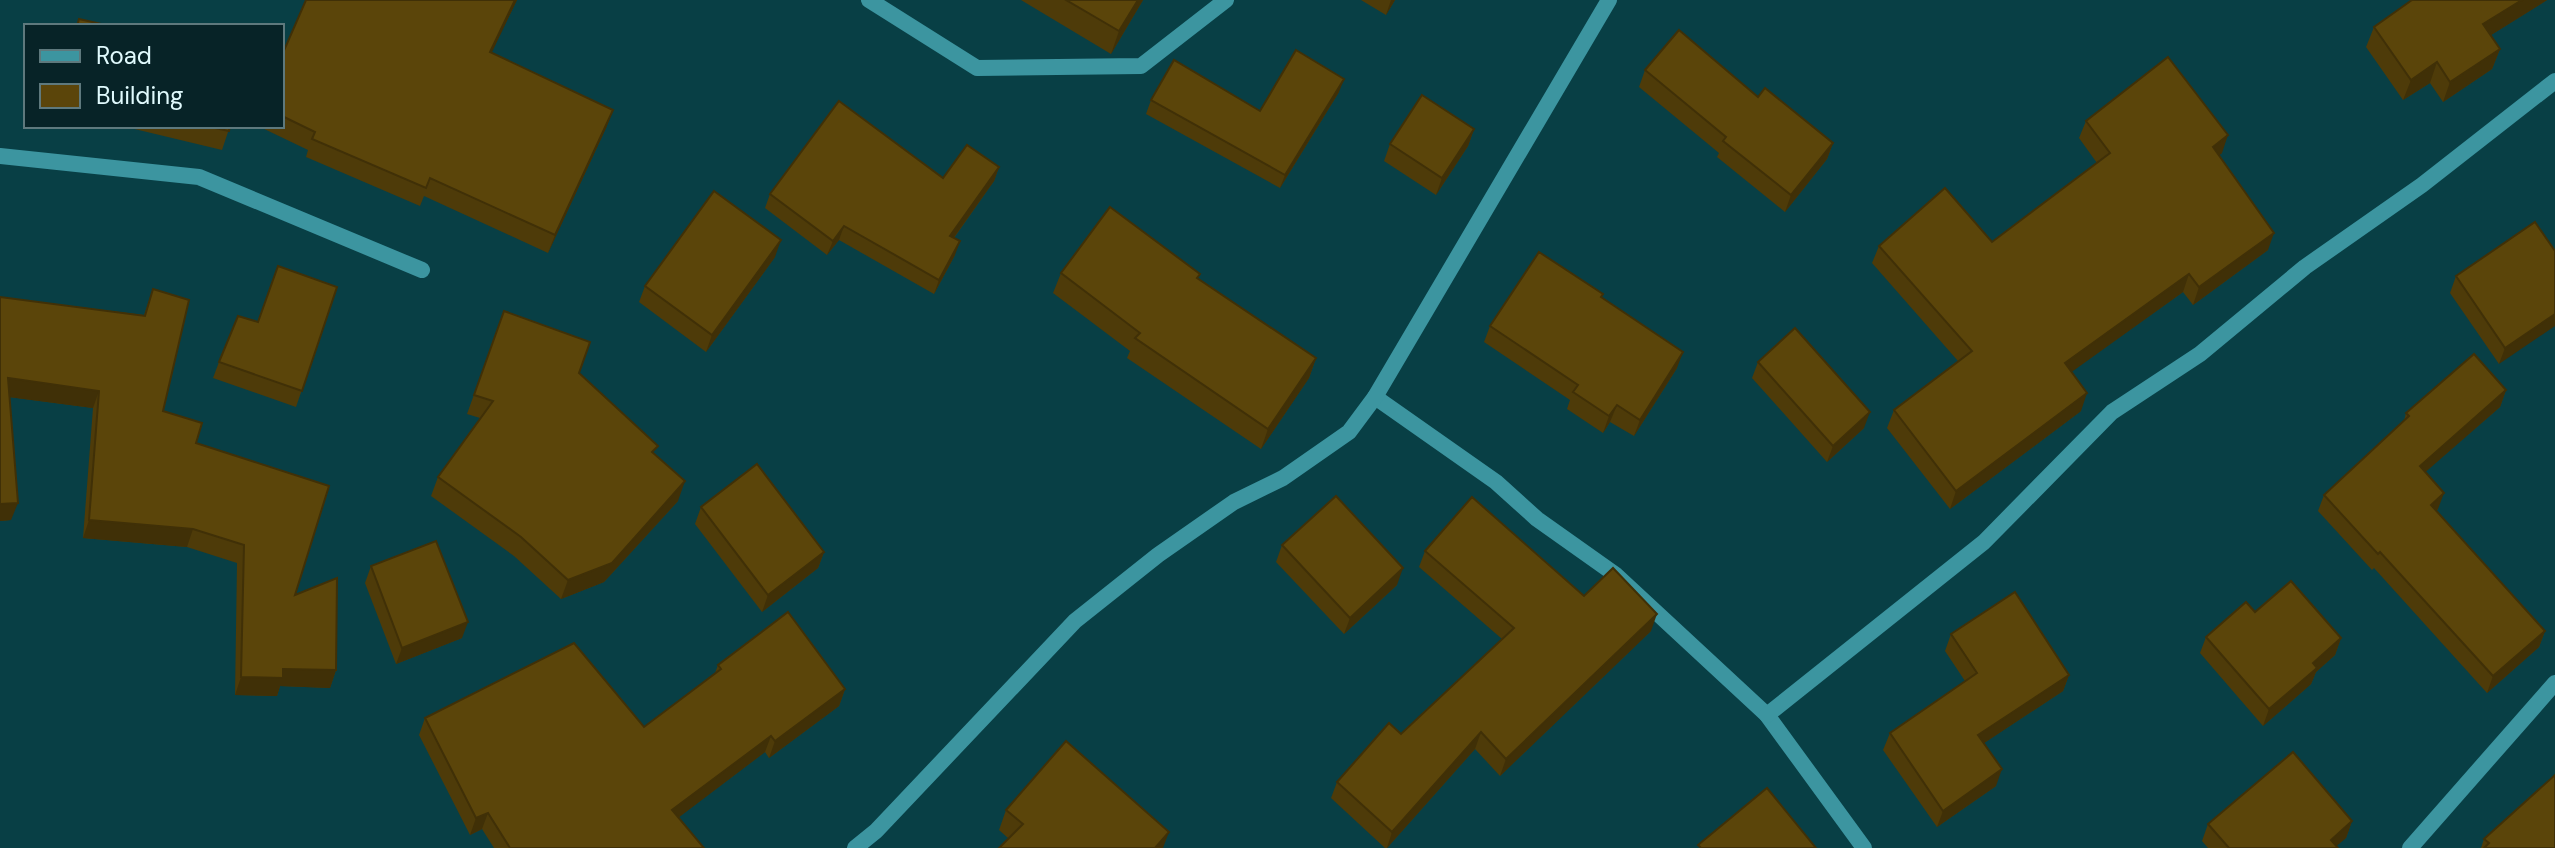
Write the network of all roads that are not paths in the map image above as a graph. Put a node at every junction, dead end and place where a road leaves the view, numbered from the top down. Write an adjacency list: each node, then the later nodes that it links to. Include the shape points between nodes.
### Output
1 (869, 0): 2 (street, via 977,68 1141,66)
2 (1226, 0)
3 (1609, 0): 7 (street)
4 (2555, 81): 9 (street, via 2422,185 2305,267 2200,354 2112,412 1984,542)
5 (0, 156): 6 (street, via 199,177)
6 (422, 270)
7 (1375, 397): 9 (street, via 1616,575); 10 (street, via 1349,432 1283,478 1234,502 1075,621)
8 (2555, 683): 12 (street)
9 (1767, 715): 11 (street)
10 (855, 848)
11 (1864, 848)
12 (2410, 848)

